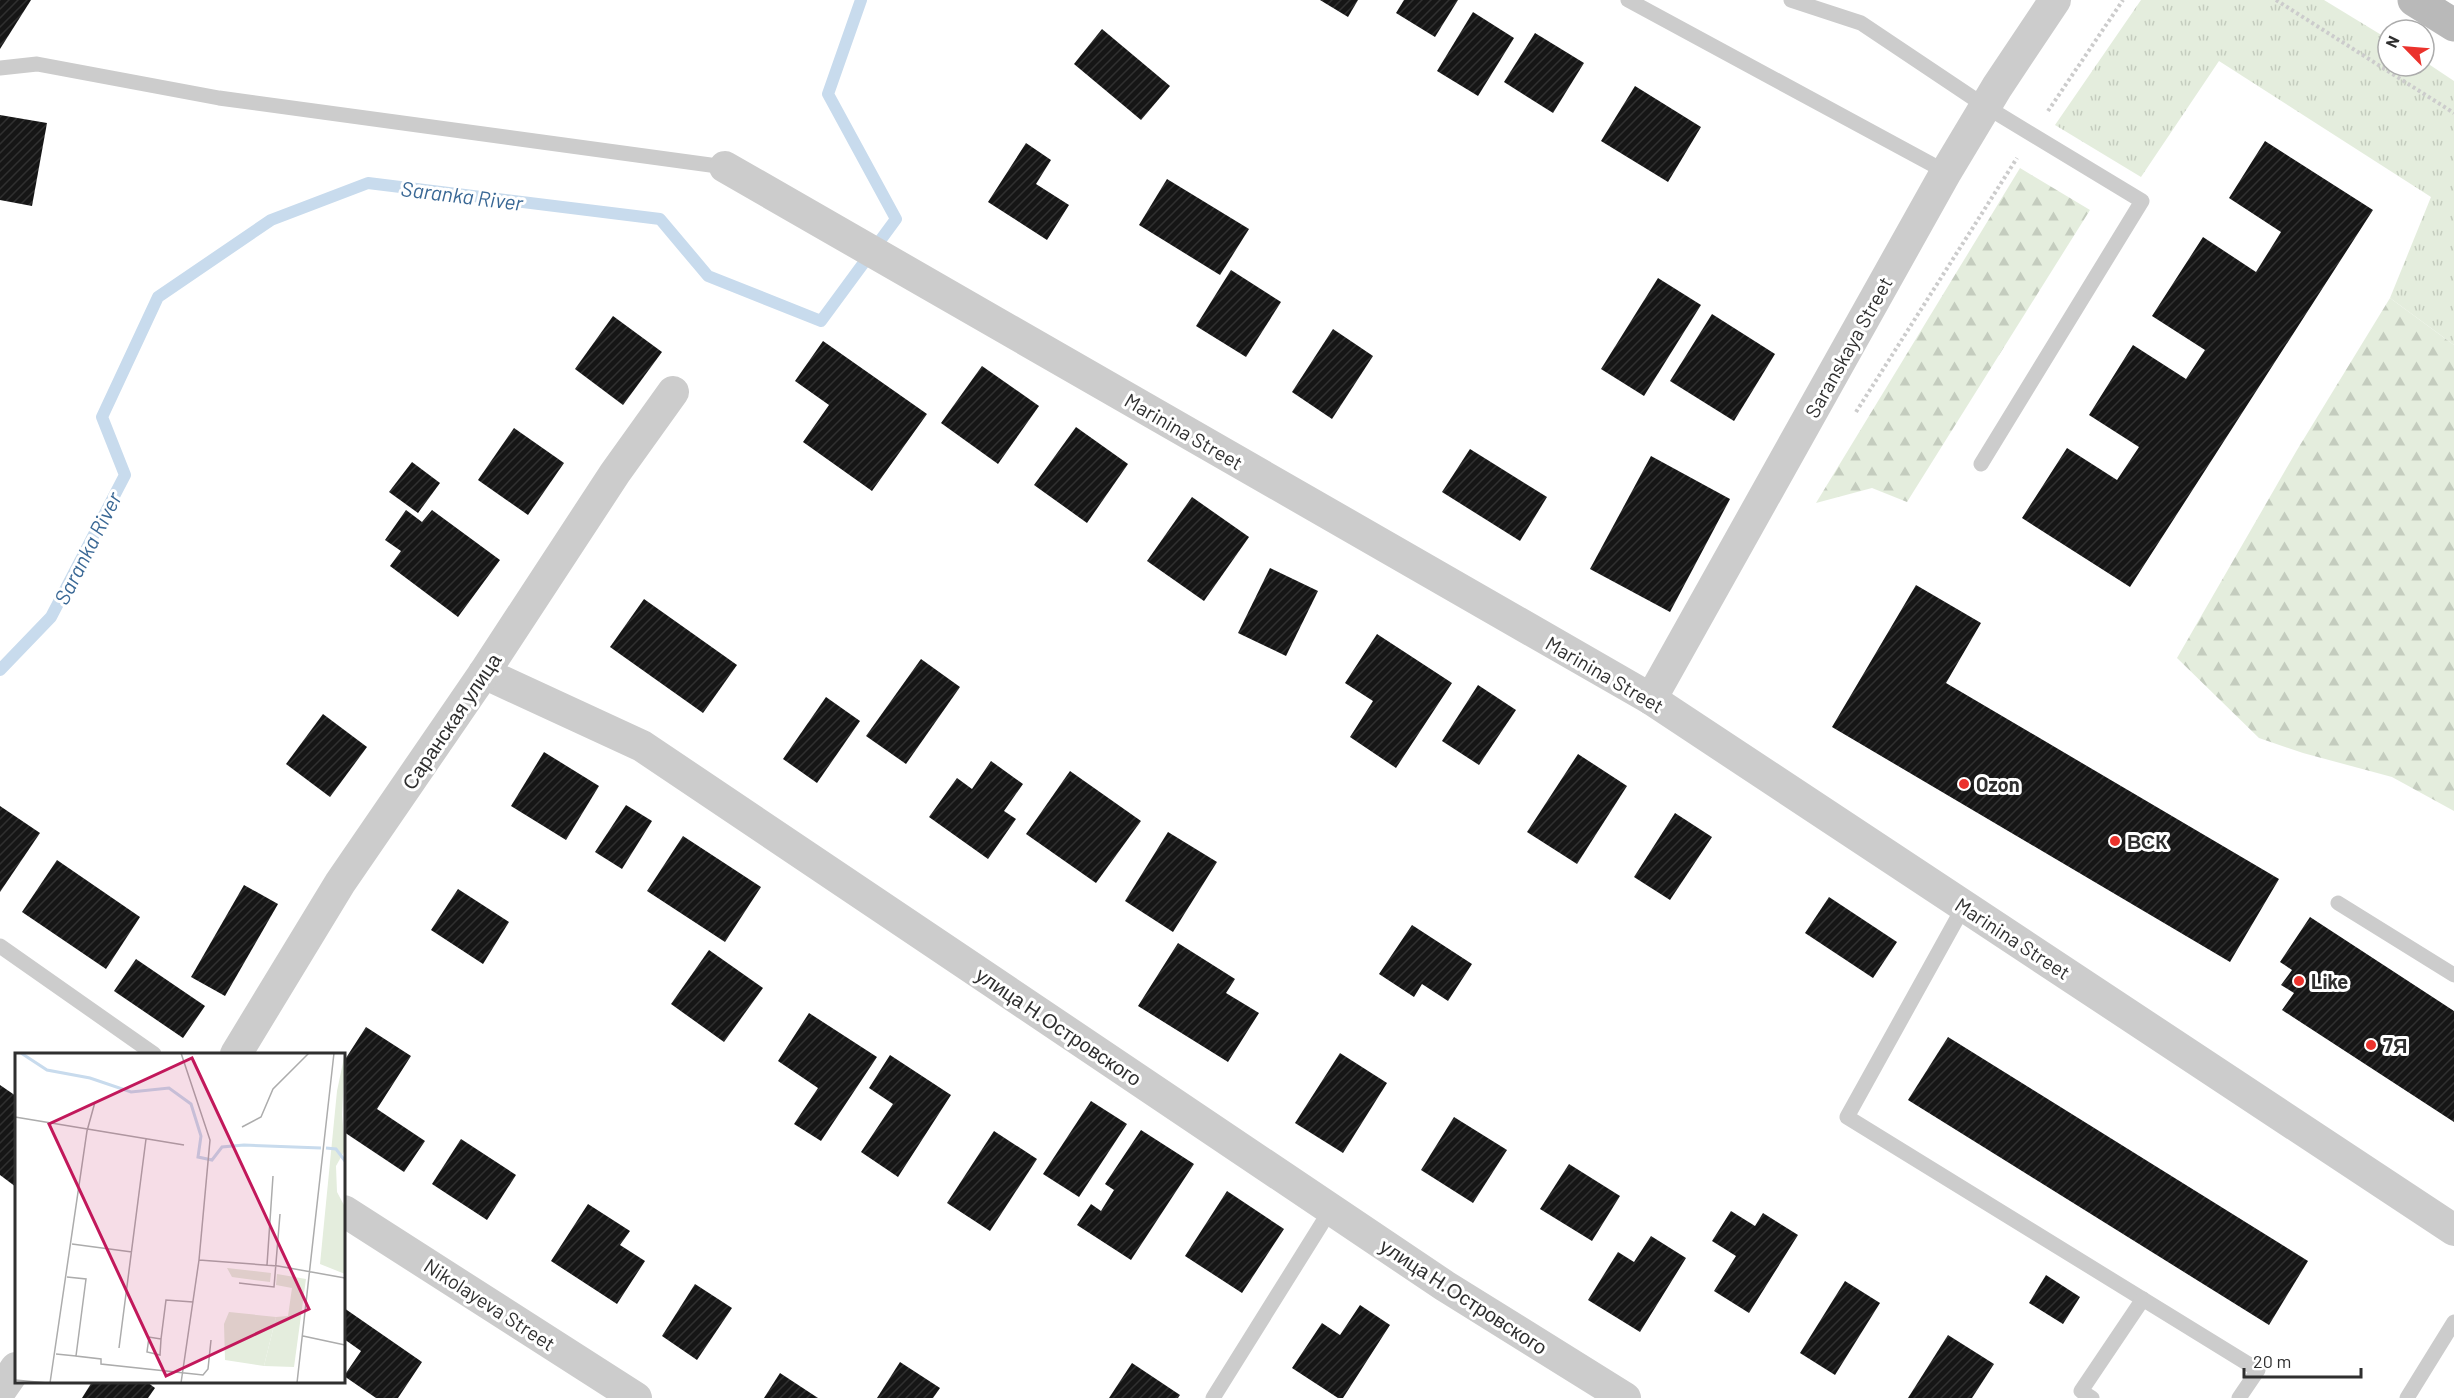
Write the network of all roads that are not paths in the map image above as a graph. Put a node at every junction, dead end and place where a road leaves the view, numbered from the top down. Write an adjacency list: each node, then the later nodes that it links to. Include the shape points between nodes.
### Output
1 (1628, 0): 9 (lane)
2 (1791, 0): 7 (lane, via 1861,23)
3 (2055, 0): 7 (street, Saranskaya Street)
4 (2414, 0): 5 (main road)
5 (2454, 25)
6 (0, 68): 8 (lane, via 37,64 219,98)
7 (1985, 106): 9 (street, Saranskaya Street); 11 (lane, via 2142,201)
8 (725, 167): 13 (street, Marinina Street)
9 (1946, 172): 13 (street, Saranskaya Street)
10 (674, 392): 12 (street, Саранская улица, via 615,473)
11 (1981, 464)
12 (483, 673): 19 (street, Саранская улица, via 340,883); 20 (street, улица Н.Островского, via 642,746)
13 (1651, 699): 15 (street, Marinina Street)
14 (2338, 903): 17 (lane)
15 (1964, 906): 22 (street, Marinina Street); 23 (lane, via 1846,1117)
16 (0, 946): 18 (lane)
17 (2454, 975)
18 (153, 1053)
19 (237, 1053)
20 (1331, 1209): 28 (lane); 29 (street, улица Н.Островского, via 1445,1286)
21 (345, 1212): 27 (street, Nikolayeva Street)
22 (2454, 1230)
23 (2143, 1299): 30 (lane, via 2081,1391); 31 (lane, via 2258,1370)
24 (2454, 1322): 32 (lane)
25 (15, 1369): 26 (street)
26 (0, 1391)
27 (636, 1398)
28 (1213, 1398)
29 (1625, 1398)
30 (2092, 1398)
31 (2239, 1398)
32 (2407, 1398)

